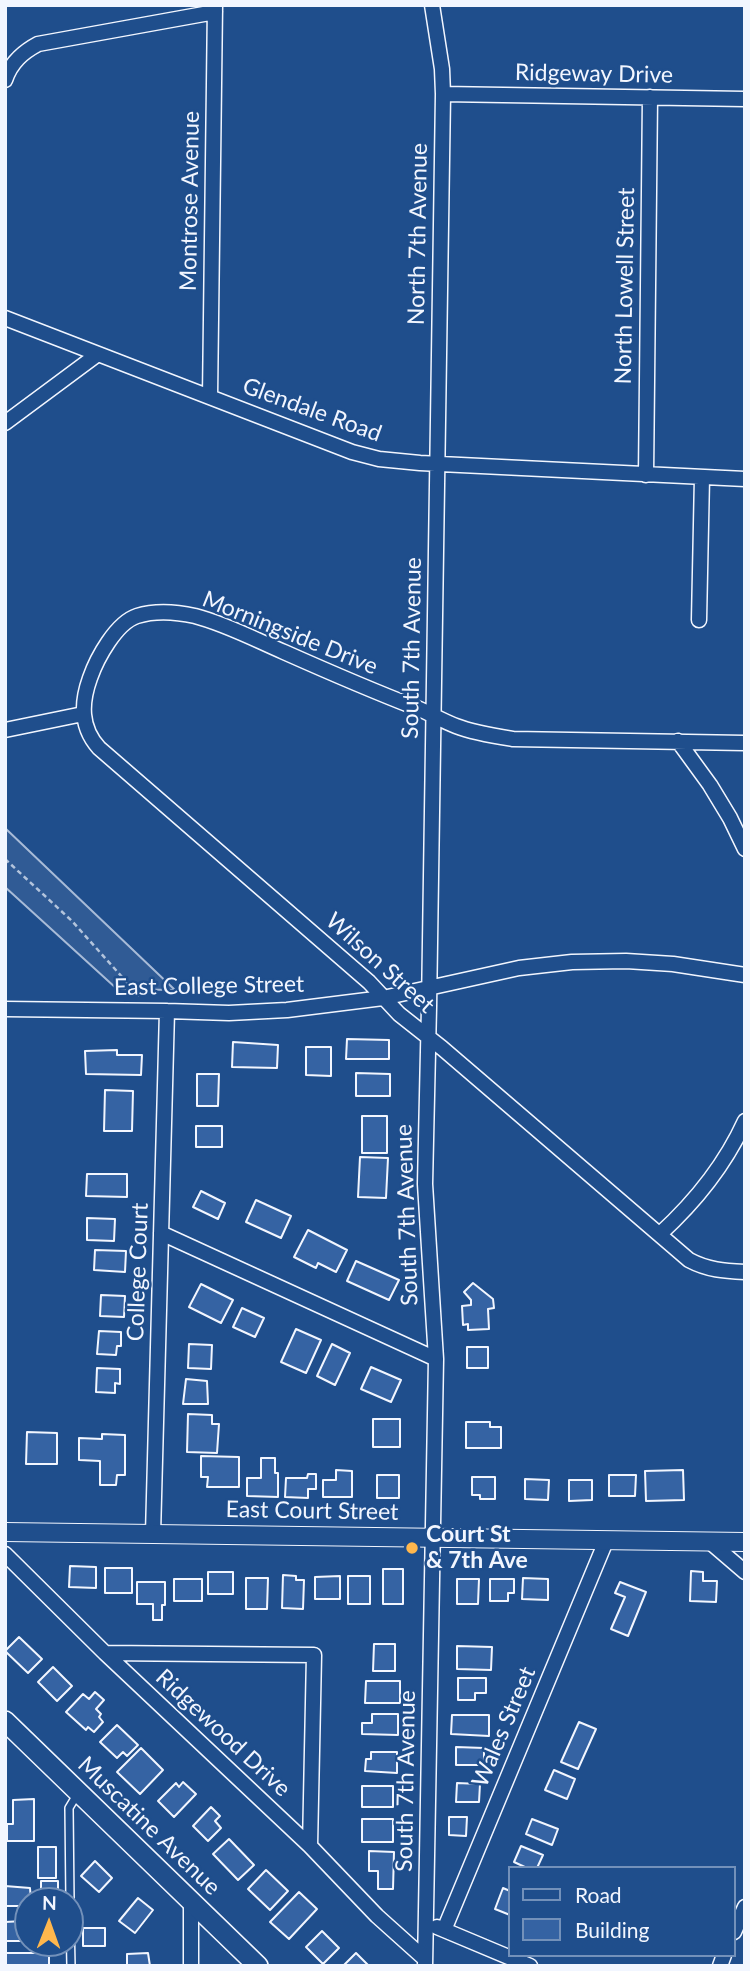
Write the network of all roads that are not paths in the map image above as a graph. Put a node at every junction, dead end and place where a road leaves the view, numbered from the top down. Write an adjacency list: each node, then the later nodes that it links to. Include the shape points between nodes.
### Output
1 (432, 5): 4 (street, North 7th Avenue)
2 (215, 9): 3 (street, via 38,44 14,62); 9 (street, Montrose Avenue)
3 (5, 80)
4 (443, 94): 5 (street, Ridgeway Drive); 11 (street, North 7th Avenue)
5 (650, 97): 6 (street, Ridgeway Drive); 12 (street, North Lowell Street)
6 (745, 99)
7 (5, 318): 8 (street, Glendale Road)
8 (98, 354): 9 (street, Glendale Road); 10 (street)
9 (210, 397): 11 (street, Glendale Road, via 352,452)
10 (5, 423)
11 (437, 464): 12 (street, Glendale Road); 17 (street, South 7th Avenue)
12 (646, 475): 13 (street, Glendale Road)
13 (702, 477): 14 (street, Glendale Road); 15 (street)
14 (745, 480)
15 (699, 620)
16 (83, 715): 17 (street, Morningside Drive, via 87,686 106,644 135,617 156,613 198,617 228,628); 18 (street); 24 (street, Wilson Street, via 99,748)
17 (434, 715): 19 (street, Morningside Drive, via 454,726 513,739); 23 (street, South 7th Avenue)
18 (5, 730)
19 (678, 741): 20 (street, Morningside Drive); 21 (street, via 710,785)
20 (745, 743)
21 (745, 849)
22 (745, 975): 23 (street, East College Street, via 673,964 572,962)
23 (429, 987): 24 (street, East College Street); 27 (street, South 7th Avenue)
24 (383, 998): 26 (street, East College Street, via 287,1010); 27 (street, Wilson Street)
25 (5, 1009): 26 (street, East College Street)
26 (160, 1011): 29 (street, College Court)
27 (429, 1037): 30 (street, Wilson Street); 32 (street, South 7th Avenue, via 425,1184)
28 (745, 1121): 30 (street, via 700,1193)
29 (161, 1233): 32 (street); 34 (street, College Court)
30 (660, 1234): 31 (street, Wilson Street, via 704,1267)
31 (745, 1272)
32 (436, 1359): 35 (street, South 7th Avenue)
33 (5, 1532): 34 (street, East Court Street)
34 (153, 1534): 35 (street, East Court Street)
35 (433, 1537): 36 (street, East Court Street); 48 (street, South 7th Avenue)
36 (606, 1541): 37 (street, East Court Street); 50 (street, Wales Street)
37 (710, 1542): 38 (street, East Court Street); 40 (street)
38 (745, 1542)
39 (5, 1554): 41 (street, Ridgewood Drive)
40 (745, 1572)
41 (105, 1653): 44 (street, Ridgewood Drive); 44 (street, Ridgewood Drive, via 314,1655)
42 (5, 1721): 43 (main road, Muscatine Avenue)
43 (79, 1792): 45 (lane, via 69,1808); 46 (main road, Muscatine Avenue)
44 (310, 1846): 53 (street, Ridgewood Drive)
45 (70, 1887)
46 (191, 1900): 54 (street); 55 (main road, Muscatine Avenue)
47 (745, 1907): 49 (street)
48 (426, 1922): 50 (street); 53 (street, South 7th Avenue)
49 (736, 1927)
50 (444, 1930): 52 (street)
51 (508, 1957): 56 (street)
52 (508, 1957)
53 (425, 1963)
54 (191, 1966)
55 (258, 1966)
56 (530, 1966)

